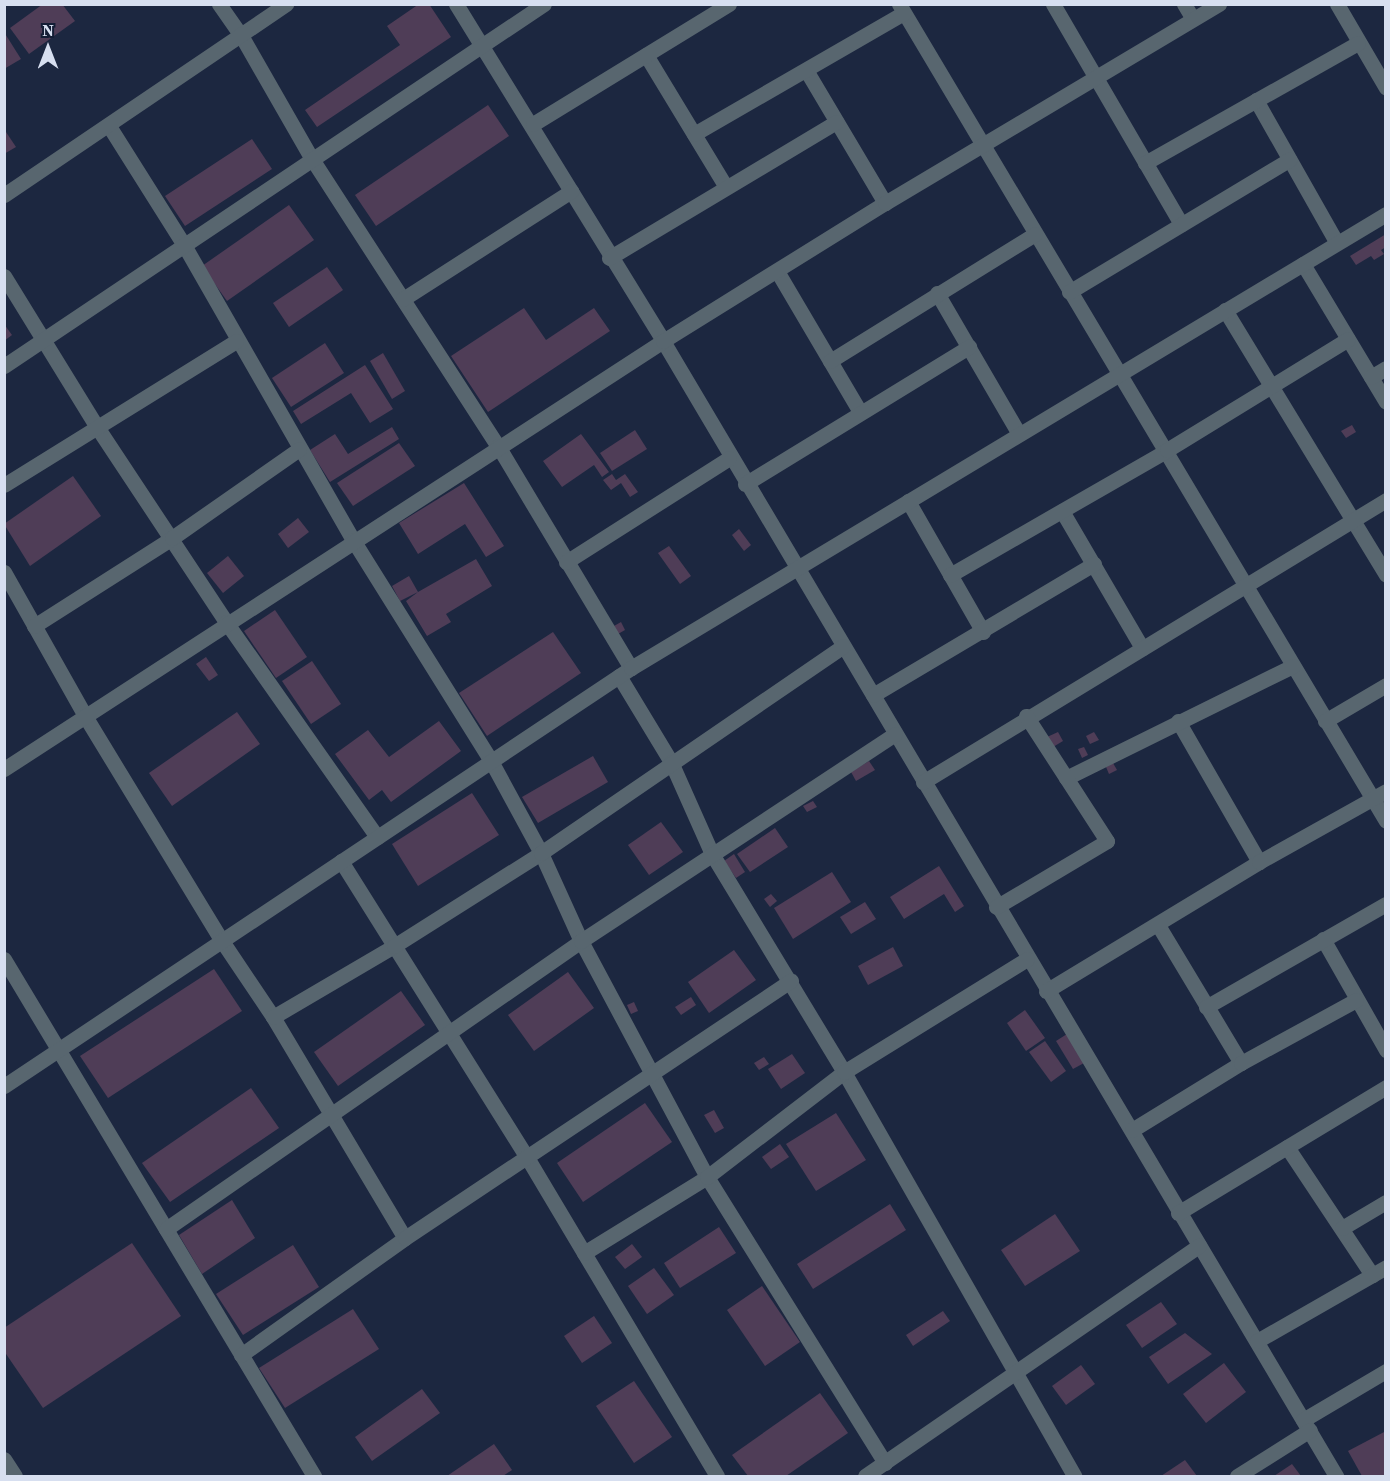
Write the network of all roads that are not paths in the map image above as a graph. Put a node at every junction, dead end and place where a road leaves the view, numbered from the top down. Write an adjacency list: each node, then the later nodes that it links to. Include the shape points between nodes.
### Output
1 (219, 4): 12 (street)
2 (286, 4): 12 (street)
3 (456, 4): 14 (street)
4 (544, 4): 14 (street)
5 (729, 4): 15 (street)
6 (1053, 4): 17 (street)
7 (1185, 4): 11 (street)
8 (1219, 4): 11 (street)
9 (1337, 4): 13 (street)
10 (901, 9): 16 (street); 24 (street)
11 (1193, 19): 17 (street)
12 (242, 37): 22 (street); 25 (street)
13 (1358, 43): 18 (street); 19 (street)
14 (482, 44): 21 (street); 25 (street)
15 (646, 55): 21 (street); 23 (street)
16 (806, 70): 20 (street); 23 (street)
17 (1096, 78): 24 (street); 27 (street)
18 (1386, 88)
19 (1256, 100): 26 (street); 27 (street)
20 (836, 122): 28 (street); 31 (street)
21 (533, 123): 29 (street)
22 (109, 126): 30 (street); 36 (street)
23 (694, 134): 28 (street)
24 (982, 145): 31 (street); 34 (street)
25 (312, 159): 36 (street); 43 (street)
26 (1289, 160): 33 (street); 35 (street)
27 (1145, 163): 33 (street)
28 (726, 187): 37 (street)
29 (571, 191): 37 (street); 43 (street)
30 (4, 195)
31 (885, 203): 39 (street)
32 (1386, 214): 35 (street)
33 (1181, 224): 41 (street)
34 (1035, 234): 41 (street); 42 (street)
35 (1337, 243): 38 (street)
36 (184, 245): 46 (street); 47 (street)
37 (609, 258): 48 (street)
38 (1303, 264): 44 (street); 45 (street)
39 (777, 271): 48 (street); 50 (street)
40 (4, 276): 46 (street)
41 (1070, 292): 53 (street)
42 (937, 293): 49 (street); 50 (street)
43 (403, 299): 60 (street)
44 (1225, 310): 53 (street); 55 (street)
45 (1348, 339): 54 (street); 55 (street)
46 (43, 341): 51 (street); 58 (street)
47 (236, 341): 58 (street); 61 (street)
48 (663, 341): 60 (street); 63 (street)
49 (969, 347): 57 (street); 59 (street)
50 (830, 361): 57 (street)
51 (4, 366)
52 (1386, 368): 54 (street)
53 (1117, 374): 59 (street); 62 (street)
54 (1371, 377): 56 (street)
55 (1270, 385): 62 (street); 69 (street)
56 (1386, 402)
57 (860, 412): 64 (street)
58 (97, 427): 65 (street); 70 (street)
59 (1018, 432): 67 (street)
60 (498, 446): 71 (street); 72 (street)
61 (299, 449): 70 (street); 71 (street)
62 (1167, 450): 68 (street); 78 (street)
63 (729, 458): 64 (street); 72 (street)
64 (745, 484): 74 (street)
65 (4, 485)
66 (1386, 500): 69 (street)
67 (908, 501): 74 (street); 76 (street)
68 (1062, 511): 73 (street); 76 (street)
69 (1354, 519): 77 (street); 78 (street)
70 (172, 538): 79 (street); 80 (street)
71 (353, 540): 79 (street); 93 (street)
72 (566, 562): 85 (street)
73 (1094, 564): 81 (street); 83 (street)
74 (797, 566): 82 (street); 85 (street)
75 (4, 572): 80 (street)
76 (950, 575): 81 (street)
77 (1386, 575)
78 (1244, 585): 83 (street); 84 (street)
79 (226, 622): 88 (street); 101 (street)
80 (34, 626): 88 (street)
81 (983, 632): 87 (street)
82 (843, 646): 87 (street); 94 (street)
83 (1142, 648): 89 (street)
84 (1293, 666): 90 (street); 91 (street)
85 (625, 672): 93 (street); 94 (street)
86 (1386, 685): 91 (street)
87 (873, 695): 92 (street)
88 (85, 716): 95 (street); 110 (street)
89 (1026, 716): 96 (street); 97 (street)
90 (1178, 721): 96 (street); 105 (street)
91 (1326, 721): 99 (street)
92 (895, 734): 97 (street); 103 (street)
93 (491, 761): 101 (street); 102 (street)
94 (671, 762): 102 (street); 103 (street)
95 (4, 769)
96 (1066, 778): 107 (street, via 1107,841)
97 (923, 782): 107 (street)
98 (1386, 791): 99 (street)
99 (1372, 799): 100 (street); 105 (street)
100 (1386, 821)
101 (377, 837): 104 (street)
102 (540, 853): 111 (street); 112 (street)
103 (712, 854): 111 (street); 115 (street)
104 (341, 861): 110 (street); 112 (street)
105 (1259, 862): 108 (street)
106 (1386, 904): 109 (street)
107 (996, 907): 114 (street)
108 (1158, 925): 116 (street); 118 (street)
109 (1323, 939): 117 (street); 118 (street)
110 (222, 941): 119 (street); 121 (street)
111 (581, 941): 120 (street); 125 (street)
112 (394, 946): 119 (street); 120 (street)
113 (4, 959): 121 (street)
114 (1027, 959): 116 (street); 124 (street)
115 (791, 981): 124 (street); 125 (street)
116 (1046, 991): 129 (street)
117 (1356, 1000): 122 (street); 123 (street)
118 (1206, 1007): 123 (street)
119 (273, 1017): 128 (street)
120 (448, 1033): 128 (street); 131 (street)
121 (59, 1048): 126 (street); 136 (street)
122 (1386, 1050)
123 (1241, 1063): 129 (street)
124 (844, 1072): 132 (street); 144 (street)
125 (654, 1074): 131 (street); 132 (street)
126 (4, 1086)
127 (1386, 1087): 130 (street)
128 (329, 1116): 136 (street); 137 (street)
129 (1132, 1130): 134 (street)
130 (1287, 1147): 134 (street); 135 (street)
131 (528, 1159): 137 (street); 139 (street)
132 (707, 1177): 139 (street); 148 (street)
133 (1386, 1202): 135 (street)
134 (1178, 1213): 138 (street)
135 (1342, 1228): 141 (street)
136 (166, 1229): 143 (street)
137 (405, 1238): 143 (street)
138 (1199, 1246): 142 (street); 144 (street)
139 (584, 1253): 151 (street)
140 (1386, 1266): 141 (street)
141 (1372, 1275): 142 (street)
142 (1257, 1341): 146 (street)
143 (241, 1355): 150 (street)
144 (1016, 1371): 148 (street); 153 (street)
145 (1386, 1371): 146 (street)
146 (1307, 1425): 154 (street); 155 (street)
147 (4, 1459): 149 (street)
148 (885, 1463): 152 (street)
149 (15, 1476)
150 (314, 1476)
151 (717, 1476)
152 (865, 1476)
153 (1074, 1476)
154 (1237, 1476)
155 (1336, 1476)

